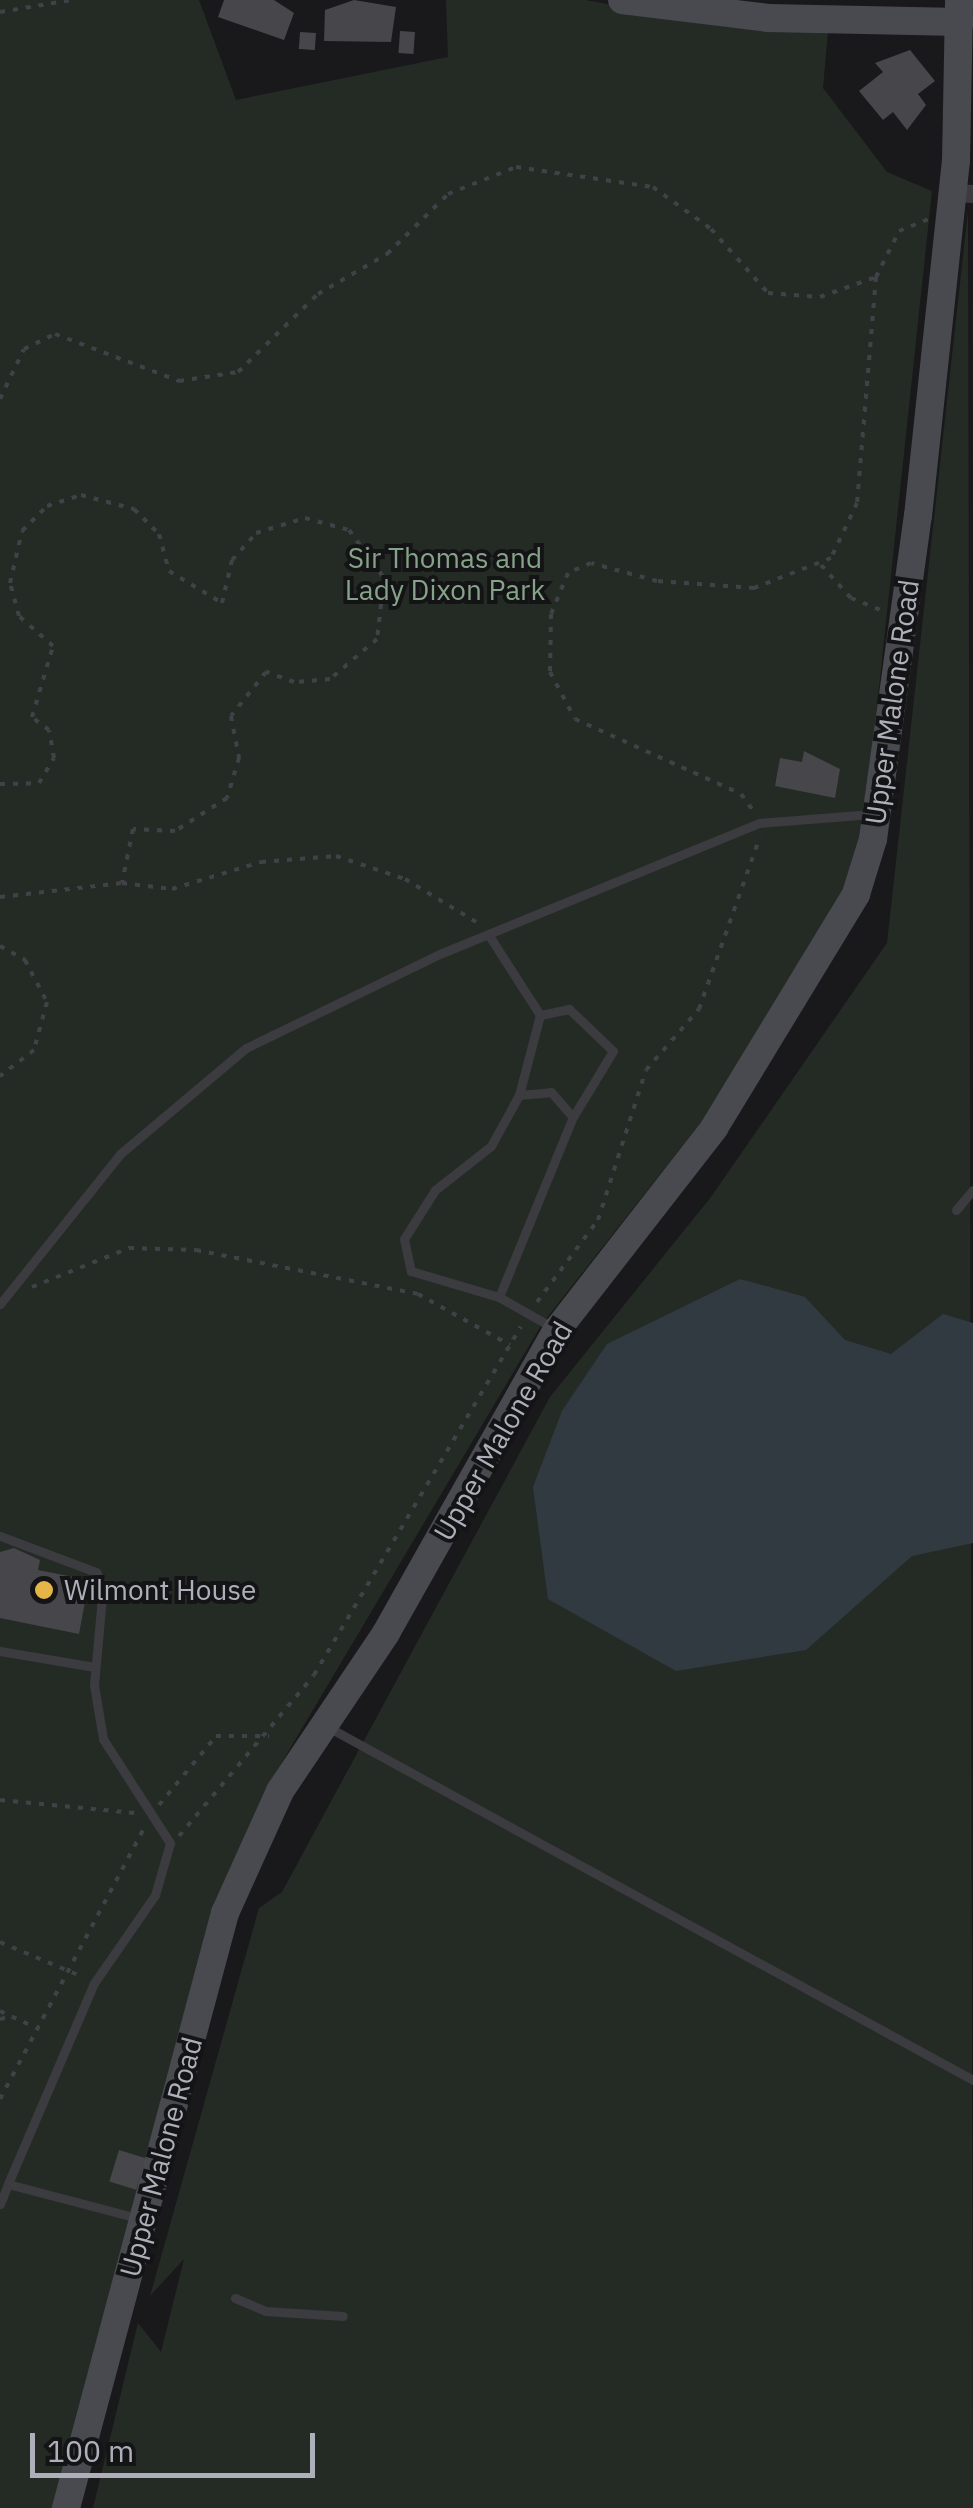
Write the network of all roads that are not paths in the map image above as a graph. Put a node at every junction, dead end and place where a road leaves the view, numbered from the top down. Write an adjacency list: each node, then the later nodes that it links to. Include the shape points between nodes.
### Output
1 (622, 0): 2 (main road)
2 (682, 5): 3 (main road)
3 (960, 11): 4 (main road, Upper Malone Road)
4 (958, 202): 5 (main road, Upper Malone Road)
5 (876, 814): 6 (lane, via 759,822); 14 (main road, Upper Malone Road, via 832,946 714,1128)
6 (488, 934): 7 (lane); 13 (lane, via 296,1020 196,1082 120,1154)
7 (540, 1016): 8 (lane); 9 (lane, via 568,1009 613,1051)
8 (519, 1095): 9 (lane, via 551,1092); 12 (lane, via 491,1146 435,1190 404,1239 411,1271)
9 (573, 1117): 12 (lane)
10 (973, 1190): 11 (lane)
11 (956, 1210)
12 (499, 1298): 14 (lane)
13 (0, 1304)
14 (557, 1330): 18 (main road, Upper Malone Road)
15 (0, 1536): 17 (lane, via 73,1556 96,1572)
16 (0, 1651): 17 (lane)
17 (95, 1667): 20 (lane, via 104,1738 156,1809 170,1843 155,1895 94,1983)
18 (324, 1724): 19 (lane); 22 (main road, Upper Malone Road, via 280,1791 225,1913)
19 (973, 2080)
20 (8, 2184): 21 (lane); 22 (lane)
21 (0, 2204)
22 (144, 2220): 25 (main road, Upper Malone Road)
23 (235, 2298): 24 (lane, via 265,2311)
24 (343, 2316)
25 (66, 2508)

